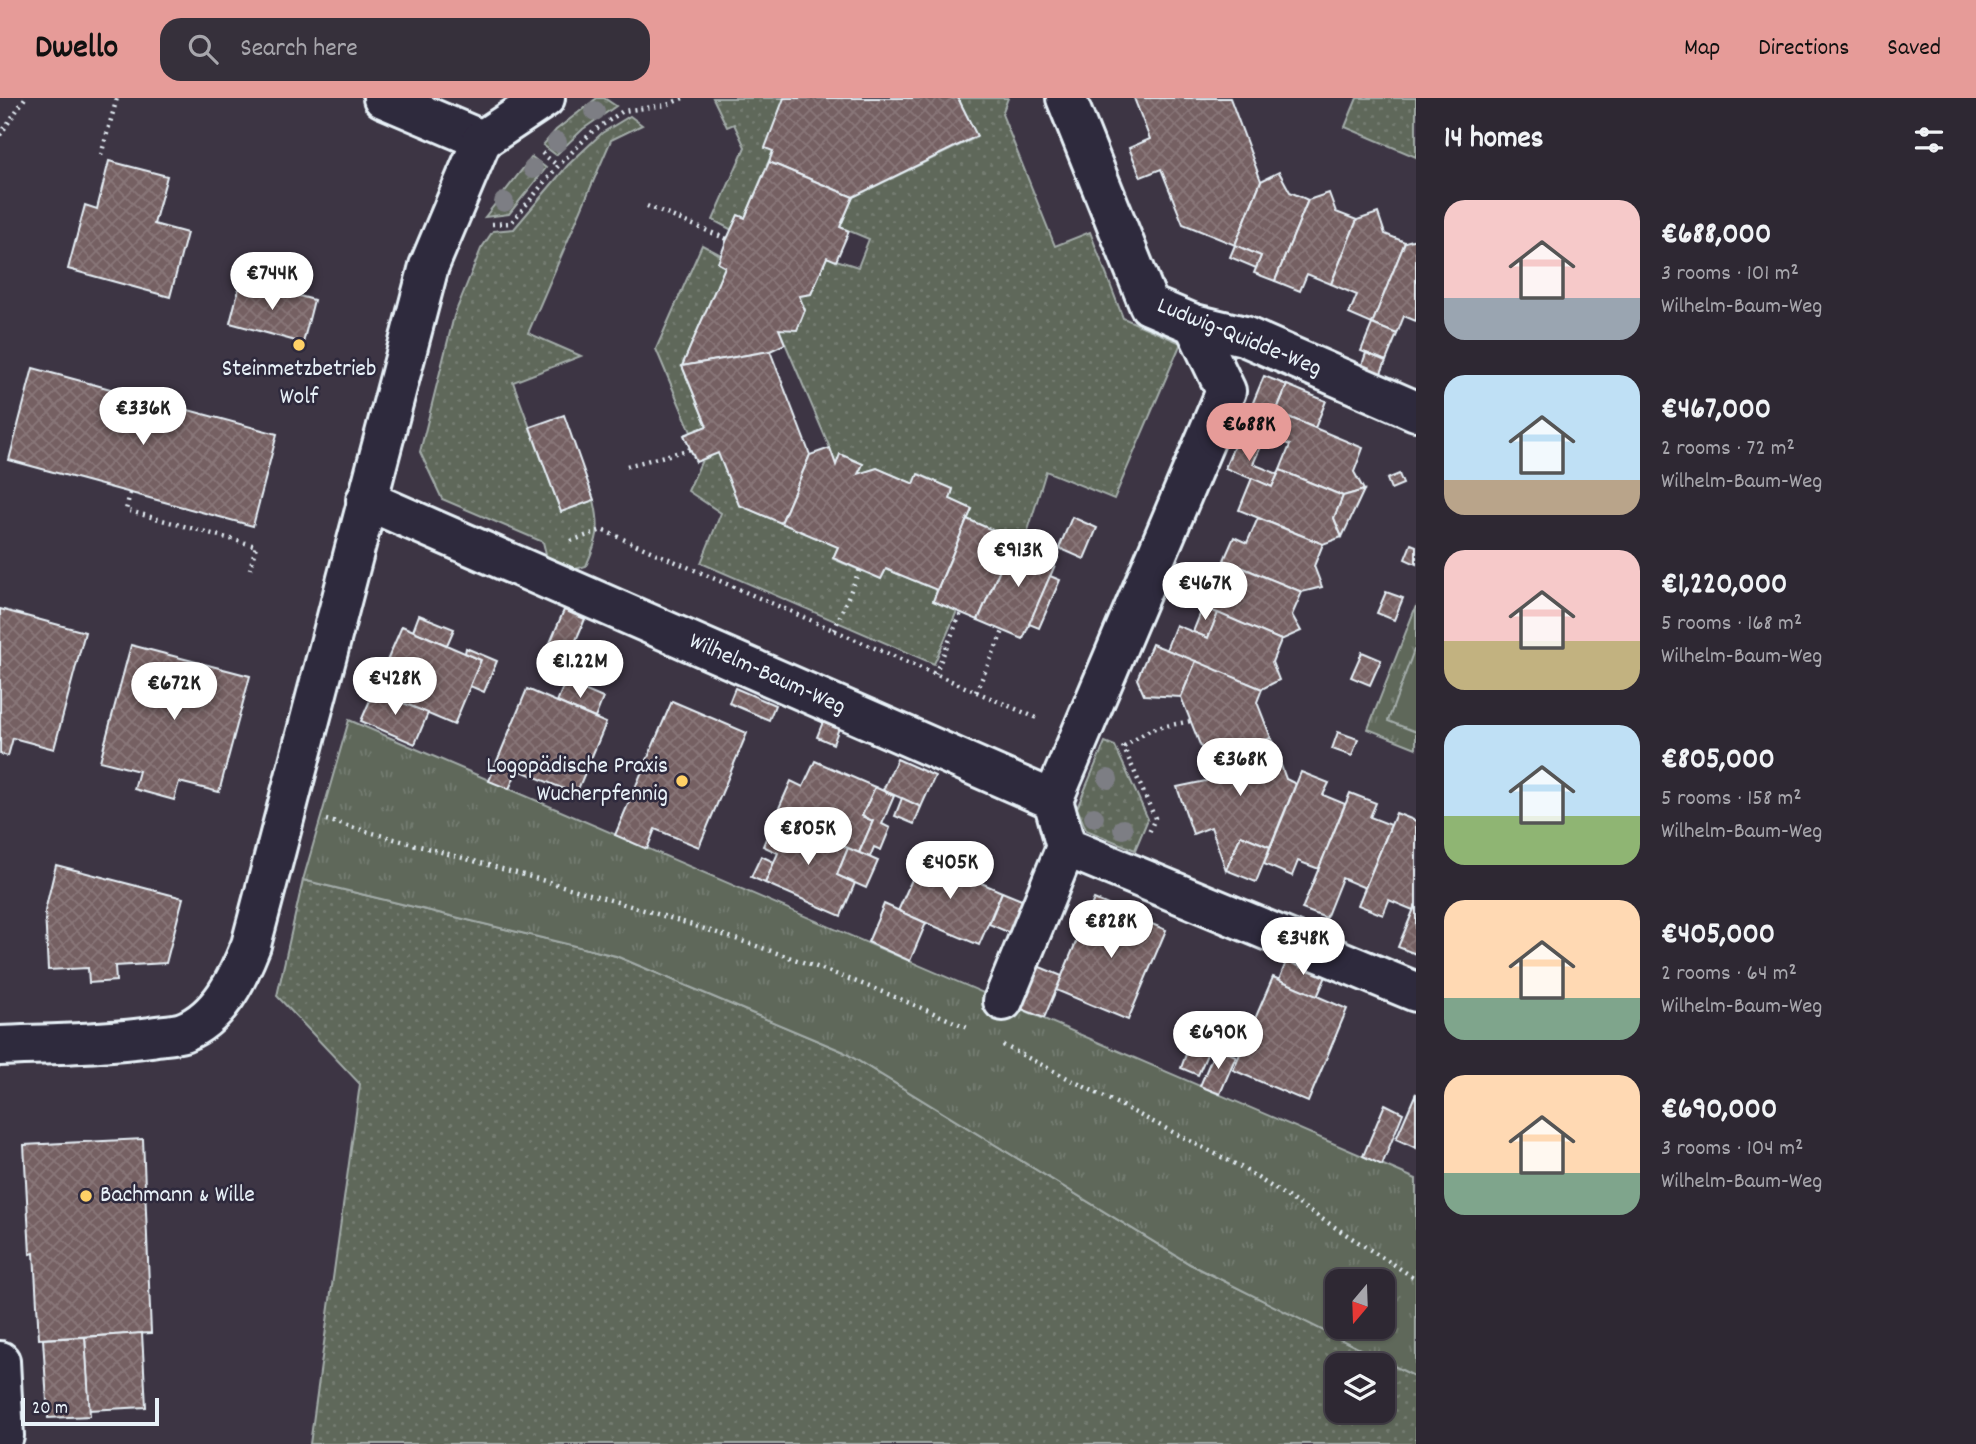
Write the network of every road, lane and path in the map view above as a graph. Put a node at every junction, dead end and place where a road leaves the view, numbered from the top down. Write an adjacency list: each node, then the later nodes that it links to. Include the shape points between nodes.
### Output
1 (25, 98): 7 (path)
2 (117, 98): 9 (path)
3 (383, 98): 8 (street)
4 (545, 98): 8 (street)
5 (682, 98): 11 (path, via 667,105 623,111 592,132 511,223)
6 (1066, 98): 13 (street, Ludwig-Quidde-Weg, via 1149,305)
7 (0, 135)
8 (482, 140): 11 (street)
9 (101, 155)
10 (647, 206): 12 (path)
11 (446, 227): 18 (street, via 429,266)
12 (727, 239)
13 (1194, 324): 14 (street, Ludwig-Quidde-Weg, via 1244,336); 27 (street, via 1226,391)
14 (1416, 411)
15 (691, 449): 16 (path)
16 (626, 466)
17 (131, 493): 20 (path, via 126,510 256,546)
18 (366, 500): 19 (street, Wilhelm-Baum-Weg); 31 (street)
19 (508, 562): 23 (path, via 602,530); 30 (street, Wilhelm-Baum-Weg)
20 (250, 569)
21 (860, 569): 23 (path)
22 (961, 613): 25 (path)
23 (834, 630): 25 (path)
24 (1003, 631): 26 (path)
25 (935, 674): 26 (path)
26 (976, 692): 27 (path, via 1055,726)
27 (1085, 721): 29 (path, via 1118,735); 30 (street)
28 (1191, 721): 29 (path, via 1151,729)
29 (1124, 747): 33 (path, via 1155,818)
30 (1053, 800): 32 (street)
31 (286, 808): 36 (path, via 801,960); 38 (street, via 251,945 240,973 206,1017 183,1032 120,1042)
32 (1066, 847): 33 (street); 35 (street)
33 (1131, 874): 34 (street)
34 (1416, 992)
35 (1003, 1001)
36 (975, 1032)
37 (999, 1044): 39 (path, via 1238,1166)
38 (0, 1046)
39 (1416, 1279)
40 (0, 1361): 41 (street)
41 (4, 1436)

